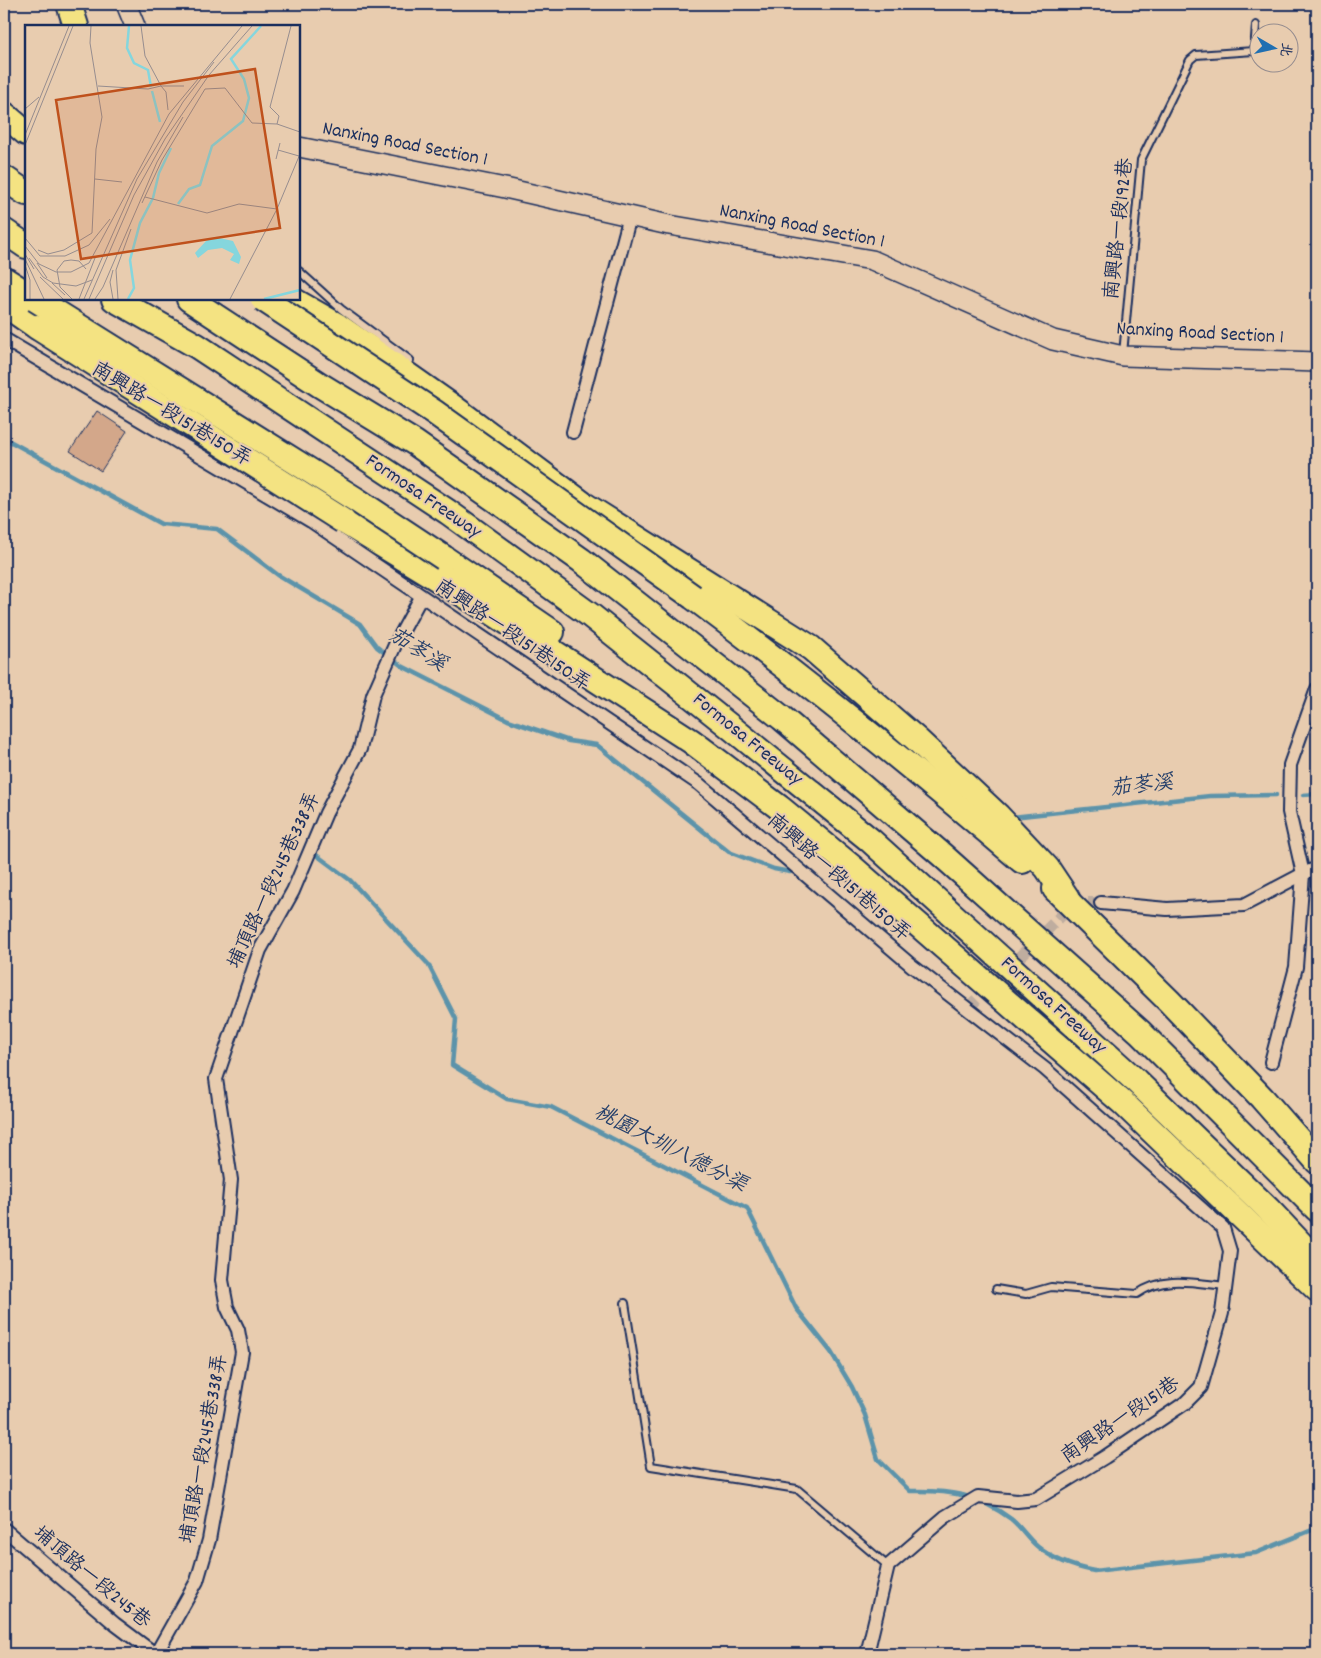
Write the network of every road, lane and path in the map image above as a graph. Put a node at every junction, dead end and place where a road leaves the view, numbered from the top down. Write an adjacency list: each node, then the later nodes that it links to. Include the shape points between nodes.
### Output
1 (69, 4): 3 (highway)
2 (126, 4): 4 (street)
3 (76, 25)
4 (135, 25)
5 (1248, 52): 30 (lane, 南興路一段192巷, via 1196,56 1190,60 1148,142 1142,160)
6 (4, 114): 8 (highway)
7 (4, 125): 9 (highway)
8 (25, 131)
9 (25, 136)
10 (300, 147): 13 (street, Nanxing Road Section 1)
11 (4, 178): 12 (highway)
12 (25, 192)
13 (630, 216): 30 (street, Nanxing Road Section 1, via 872,260 1053,340); 33 (street)
14 (4, 232): 15 (highway)
15 (25, 245)
16 (300, 272): 31 (lane, via 341,309)
17 (4, 279): 18 (highway)
18 (25, 292)
19 (300, 296): 28 (highway)
20 (37, 300): 36 (highway, bridge, via 444,558 589,659)
21 (116, 300): 45 (highway, Formosa Freeway, via 197,346 448,512 590,615 728,725 870,840 1129,1074)
22 (191, 300): 44 (highway, Formosa Freeway, via 415,443 573,554 782,718 964,874 1133,1026)
23 (265, 300): 39 (highway, bridge, via 434,412 798,675)
24 (293, 300): 28 (highway)
25 (4, 304): 27 (highway)
26 (4, 310): 27 (highway)
27 (37, 326): 36 (highway, bridge)
28 (338, 326): 39 (highway, via 453,406 583,504 811,648 998,816 1047,868)
29 (4, 339): 34 (street, 南興路一段151巷150弄, via 311,521)
30 (1123, 356): 32 (street, Nanxing Road Section 1)
31 (410, 360)
32 (1317, 362)
33 (573, 432)
34 (421, 598): 41 (street, 南興路一段151巷150弄, via 699,784 911,965); 52 (street, 埔頂路一段245巷338弄, via 373,695 360,750 326,813 293,891 260,950 216,1079 231,1180 222,1280 242,1352 209,1540 197,1581)
35 (1317, 689): 38 (street, via 1290,765 1289,812)
36 (691, 741): 48 (highway, via 853,868 1108,1090)
37 (1317, 868): 38 (street)
38 (1303, 874): 40 (street, via 1244,905 1167,909); 42 (street, via 1296,967)
39 (1067, 898): 43 (highway, via 1262,1098)
40 (1101, 903)
41 (968, 1008): 46 (street, 南興路一段151巷, via 1045,1069 1223,1228 1230,1251)
42 (1271, 1062)
43 (1317, 1161)
44 (1317, 1209)
45 (1317, 1261)
46 (1225, 1286): 47 (lane, via 1172,1281 1149,1286 1137,1294 1051,1287 1026,1294); 51 (street, 南興路一段151巷, via 1222,1313 1201,1387 1184,1403 1106,1457 1036,1499 973,1500)
47 (996, 1289)
48 (1317, 1289)
49 (625, 1303): 51 (lane, via 651,1466 797,1489)
50 (4, 1529): 52 (street, 埔頂路一段245巷)
51 (888, 1566): 53 (street)
52 (156, 1654)
53 (866, 1654)

